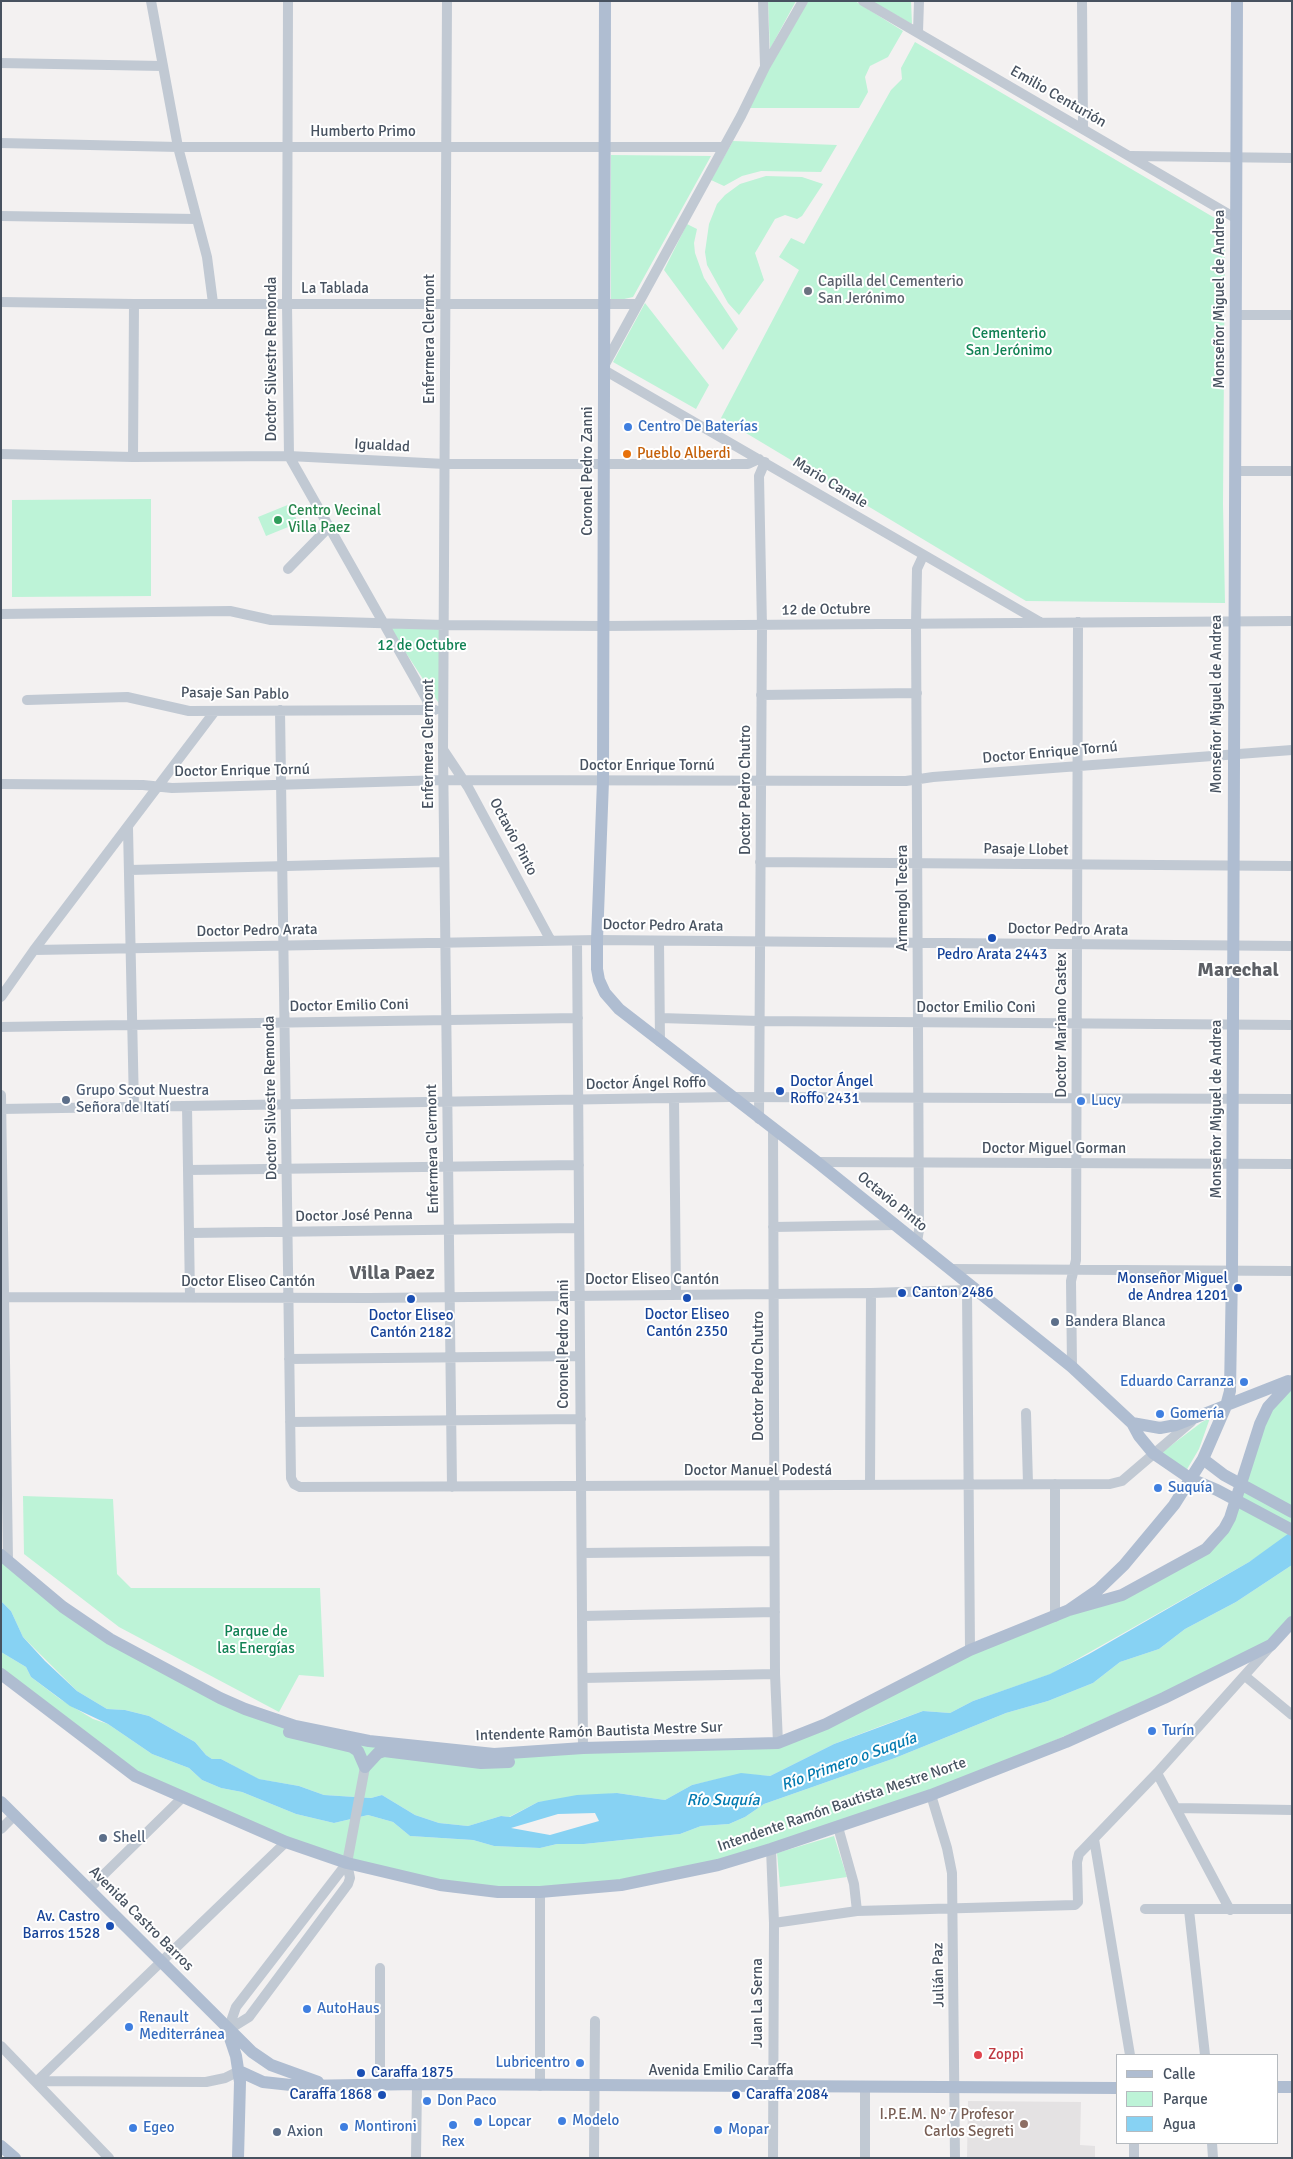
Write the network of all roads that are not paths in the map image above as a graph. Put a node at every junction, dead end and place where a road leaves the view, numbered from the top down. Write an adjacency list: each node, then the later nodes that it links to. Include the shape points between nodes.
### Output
1 (151, 1): 13 (street)
2 (288, 1): 18 (street, Doctor Silvestre Remonda)
3 (447, 1): 19 (street, Enfermera Clermont)
4 (605, 1): 20 (main road, Coronel Pedro Zanni)
5 (763, 1): 14 (street)
6 (803, 1): 14 (street)
7 (863, 1): 11 (street, Emilio Centurión)
8 (919, 1): 11 (street)
9 (1082, 1): 15 (street)
10 (1238, 1): 23 (main road, Monseñor Miguel de Andrea)
11 (918, 32): 15 (street, Emilio Centurión)
12 (1, 63): 13 (street)
13 (162, 66): 17 (street)
14 (765, 67): 21 (street)
15 (1082, 128): 22 (street, Emilio Centurión)
16 (1, 143): 17 (street, Humberto Primo)
17 (178, 146): 18 (street, Humberto Primo); 26 (street)
18 (286, 147): 19 (street, Humberto Primo); 31 (street, Doctor Silvestre Remonda)
19 (446, 147): 20 (street, Humberto Primo); 34 (street, Enfermera Clermont)
20 (605, 147): 21 (street, Humberto Primo); 32 (main road, Coronel Pedro Zanni)
21 (724, 147): 33 (street)
22 (1130, 156): 23 (street); 27 (street, Emilio Centurión)
23 (1237, 158): 24 (street); 27 (main road, Monseñor Miguel de Andrea)
24 (1292, 158)
25 (1, 216): 26 (street)
26 (196, 219): 29 (street, via 207,257)
27 (1237, 219): 35 (main road, Monseñor Miguel de Andrea)
28 (1, 302): 30 (street, La Tablada)
29 (213, 303): 30 (street, La Tablada); 31 (street, La Tablada)
30 (134, 304): 40 (street)
31 (286, 304): 34 (street, La Tablada); 39 (street, Doctor Silvestre Remonda)
32 (604, 304): 33 (street, La Tablada); 34 (street, La Tablada); 37 (main road, Coronel Pedro Zanni)
33 (638, 304): 37 (street)
34 (446, 305): 42 (street, Enfermera Clermont)
35 (1236, 315): 36 (street); 44 (main road, Monseñor Miguel de Andrea)
36 (1292, 315)
37 (604, 368): 41 (street, Mario Canale); 43 (main road, Coronel Pedro Zanni)
38 (1, 454): 40 (street, Igualdad)
39 (289, 456): 40 (street, Igualdad); 42 (street, Igualdad); 46 (street, Doctor Silvestre Remonda)
40 (133, 457)
41 (762, 460): 43 (street, Igualdad, via 748,464); 47 (street, Mario Canale); 58 (street, Doctor Pedro Chutro)
42 (445, 464): 43 (street, Igualdad); 56 (street, Enfermera Clermont)
43 (604, 465): 57 (main road, Coronel Pedro Zanni)
44 (1236, 470): 45 (street); 50 (main road, Monseñor Miguel de Andrea)
45 (1292, 471)
46 (328, 528): 48 (street); 52 (street, Doctor Silvestre Remonda)
47 (923, 556): 53 (street, Mario Canale); 55 (street, Armengol Tecera, via 916,569)
48 (288, 569)
49 (1, 614): 52 (street, 12 de Octubre, via 230,611 271,620)
50 (1233, 620): 51 (street, 12 de Octubre); 54 (street, 12 de Octubre); 68 (main road, Monseñor Miguel de Andrea)
51 (1292, 621)
52 (381, 622): 56 (street, 12 de Octubre); 63 (street, Doctor Silvestre Remonda, via 427,700)
53 (1041, 622): 54 (street, 12 de Octubre); 55 (street, 12 de Octubre)
54 (1078, 622): 69 (street, Doctor Mariano Castex)
55 (916, 624): 58 (street, 12 de Octubre); 59 (street, Armengol Tecera)
56 (444, 625): 57 (street, 12 de Octubre); 64 (street, Enfermera Clermont)
57 (604, 626): 58 (street, 12 de Octubre); 73 (main road, Coronel Pedro Zanni)
58 (762, 627): 60 (street, Doctor Pedro Chutro)
59 (917, 693): 60 (street); 70 (street, Armengol Tecera)
60 (761, 695): 74 (street, Doctor Pedro Chutro)
61 (27, 700): 65 (street, Pasaje San Pablo, via 127,697 175,708)
62 (280, 710): 63 (street, Pasaje San Pablo); 65 (street, Pasaje San Pablo); 76 (street, Doctor Silvestre Remonda)
63 (429, 710): 64 (street, Pasaje San Pablo)
64 (443, 710): 66 (street, Enfermera Clermont)
65 (215, 711): 77 (street)
66 (443, 750): 71 (street, Enfermera Clermont); 72 (street, Octavio Pinto)
67 (1292, 750): 68 (street, Doctor Enrique Tornú)
68 (1233, 753): 69 (street, Doctor Enrique Tornú); 85 (main road, Monseñor Miguel de Andrea)
69 (1077, 766): 70 (street, Doctor Enrique Tornú); 82 (street, Doctor Mariano Castex)
70 (917, 779): 74 (street, Doctor Enrique Tornú); 81 (street, Armengol Tecera)
71 (443, 780): 72 (street, Doctor Enrique Tornú); 76 (street, Doctor Enrique Tornú); 79 (street, Enfermera Clermont)
72 (464, 780): 73 (street, Doctor Enrique Tornú); 89 (street, Octavio Pinto)
73 (603, 781): 74 (street, Doctor Enrique Tornú); 88 (main road, Coronel Pedro Zanni)
74 (761, 781): 80 (street, Doctor Pedro Chutro)
75 (1, 784): 77 (street, Doctor Enrique Tornú)
76 (282, 785): 77 (street, Doctor Enrique Tornú); 83 (street, Doctor Silvestre Remonda)
77 (158, 786): 78 (street)
78 (128, 828): 86 (street); 99 (street)
79 (444, 862): 83 (street); 91 (street, Enfermera Clermont)
80 (760, 862): 81 (street, Pasaje Llobet); 92 (street, Doctor Pedro Chutro)
81 (917, 864): 82 (street, Pasaje Llobet); 93 (street, Armengol Tecera)
82 (1077, 865): 85 (street, Pasaje Llobet); 95 (street, Doctor Mariano Castex)
83 (282, 866): 86 (street); 94 (street, Doctor Silvestre Remonda)
84 (1292, 866): 85 (street, Pasaje Llobet)
85 (1234, 867): 96 (main road, Monseñor Miguel de Andrea)
86 (130, 870): 98 (street)
87 (577, 940): 88 (street, Doctor Pedro Arata); 89 (street, Doctor Pedro Arata); 101 (street, Coronel Pedro Zanni)
88 (596, 940): 90 (street, Doctor Pedro Arata); 112 (main road, Octavio Pinto, via 597,969 605,993 619,1009)
89 (551, 941): 91 (street, Doctor Pedro Arata)
90 (659, 941): 92 (street, Doctor Pedro Arata); 102 (street)
91 (445, 942): 94 (street, Doctor Pedro Arata); 103 (street, Enfermera Clermont)
92 (760, 942): 93 (street, Doctor Pedro Arata); 104 (street, Doctor Pedro Chutro)
93 (918, 943): 95 (street, Doctor Pedro Arata); 106 (street, Armengol Tecera)
94 (284, 945): 98 (street, Doctor Pedro Arata); 105 (street, Doctor Silvestre Remonda)
95 (1077, 945): 96 (street, Doctor Pedro Arata); 107 (street, Doctor Mariano Castex)
96 (1234, 946): 97 (street, Doctor Pedro Arata); 109 (main road, Monseñor Miguel de Andrea)
97 (1292, 946)
98 (131, 948): 99 (street, Doctor Pedro Arata); 108 (street)
99 (34, 950): 100 (street)
100 (1, 996)
101 (578, 1018): 103 (street, Doctor Emilio Coni); 121 (street, Coronel Pedro Zanni)
102 (660, 1018): 104 (street, Doctor Emilio Coni); 112 (street)
103 (446, 1020): 105 (street, Doctor Emilio Coni); 122 (street, Enfermera Clermont)
104 (760, 1021): 106 (street, Doctor Emilio Coni); 115 (street, Doctor Pedro Chutro)
105 (285, 1022): 108 (street, Doctor Emilio Coni); 123 (street, Doctor Silvestre Remonda)
106 (918, 1022): 107 (street, Doctor Emilio Coni); 117 (street, Armengol Tecera)
107 (1077, 1024): 109 (street, Doctor Emilio Coni); 118 (street, Doctor Mariano Castex)
108 (132, 1025): 111 (street, Doctor Emilio Coni); 125 (street)
109 (1234, 1025): 110 (street, Doctor Emilio Coni); 119 (main road, Monseñor Miguel de Andrea)
110 (1292, 1025)
111 (1, 1027)
112 (660, 1042): 114 (main road, Octavio Pinto)
113 (1, 1095): 126 (street)
114 (730, 1097): 115 (street, Doctor Ángel Roffo); 116 (street, Doctor Ángel Roffo); 127 (main road, Octavio Pinto)
115 (759, 1097): 117 (street, Doctor Ángel Roffo); 127 (street, Doctor Pedro Chutro)
116 (674, 1098): 121 (street, Doctor Ángel Roffo); 151 (street)
117 (918, 1098): 118 (street, Doctor Ángel Roffo); 130 (street, Armengol Tecera)
118 (1077, 1098): 119 (street, Doctor Ángel Roffo); 131 (street, Doctor Mariano Castex)
119 (1233, 1099): 120 (street, Doctor Ángel Roffo); 132 (main road, Monseñor Miguel de Andrea)
120 (1292, 1099)
121 (578, 1100): 122 (street, Doctor Ángel Roffo); 134 (street, Coronel Pedro Zanni)
122 (447, 1102): 123 (street, Doctor Ángel Roffo); 135 (street, Enfermera Clermont)
123 (286, 1105): 124 (street, Doctor Ángel Roffo); 136 (street, Doctor Silvestre Remonda)
124 (187, 1106): 125 (street, Doctor Ángel Roffo); 137 (street)
125 (134, 1107): 126 (street, Doctor Ángel Roffo)
126 (1, 1109): 155 (street)
127 (759, 1119): 128 (main road, Octavio Pinto)
128 (773, 1130): 129 (main road, Octavio Pinto); 139 (street, Doctor Pedro Chutro)
129 (817, 1162): 130 (street, Doctor Miguel Gorman); 138 (main road, Octavio Pinto)
130 (919, 1163): 131 (street, Doctor Miguel Gorman); 144 (street, Armengol Tecera, via 919,1230)
131 (1077, 1164): 132 (street, Doctor Miguel Gorman); 146 (street, Doctor Mariano Castex)
132 (1233, 1164): 133 (street, Doctor Miguel Gorman); 148 (main road, Monseñor Miguel de Andrea)
133 (1292, 1164)
134 (579, 1165): 135 (street); 140 (street, Coronel Pedro Zanni)
135 (448, 1167): 136 (street); 141 (street, Enfermera Clermont)
136 (287, 1169): 137 (street); 142 (street, Doctor Silvestre Remonda)
137 (188, 1170): 143 (street)
138 (896, 1225): 139 (street); 144 (main road, Octavio Pinto)
139 (773, 1227): 152 (street, Doctor Pedro Chutro)
140 (579, 1228): 141 (street, Doctor José Penna); 153 (street, Coronel Pedro Zanni)
141 (449, 1230): 142 (street, Doctor José Penna); 154 (street, Enfermera Clermont)
142 (288, 1232): 143 (street, Doctor José Penna); 157 (street, Doctor Silvestre Remonda)
143 (188, 1233): 156 (street)
144 (916, 1242): 145 (main road, Octavio Pinto)
145 (951, 1269): 146 (street); 149 (main road, Octavio Pinto)
146 (1074, 1270): 148 (street); 161 (street, Doctor Mariano Castex, via 1071,1280)
147 (1292, 1271): 148 (street)
148 (1232, 1272): 163 (main road, Monseñor Miguel de Andrea, via 1230,1391)
149 (969, 1287): 150 (street, Doctor Eliseo Cantón); 161 (main road, Octavio Pinto); 177 (street)
150 (871, 1293): 152 (street, Doctor Eliseo Cantón); 176 (street)
151 (676, 1294): 152 (street, Doctor Eliseo Cantón); 153 (street, Doctor Eliseo Cantón)
152 (774, 1294): 179 (street, Doctor Pedro Chutro)
153 (580, 1295): 154 (street, Doctor Eliseo Cantón); 158 (street, Coronel Pedro Zanni)
154 (450, 1296): 157 (street, Doctor Eliseo Cantón); 159 (street, Enfermera Clermont)
155 (3, 1297): 156 (street, Doctor Eliseo Cantón); 185 (street)
156 (190, 1297): 157 (street, Doctor Eliseo Cantón)
157 (289, 1297): 160 (street, Doctor Silvestre Remonda)
158 (580, 1356): 159 (street); 166 (street, Coronel Pedro Zanni)
159 (450, 1358): 160 (street); 167 (street, Enfermera Clermont)
160 (290, 1359): 168 (street, Doctor Silvestre Remonda)
161 (1072, 1367): 169 (main road, Octavio Pinto)
162 (1292, 1380): 163 (main road, Intendente Ramón Bautista Mestre Sur); 186 (main road, Intendente Ramón Bautista Mestre Sur, via 1268,1406 1230,1518 1217,1538 1206,1549 1122,1596)
163 (1226, 1406): 165 (main road); 171 (main road, Intendente Ramón Bautista Mestre Sur)
164 (1026, 1413): 174 (street)
165 (1199, 1416): 169 (main road, via 1160,1428); 170 (street, Doctor Manuel Podestá)
166 (581, 1419): 167 (street); 178 (street, Coronel Pedro Zanni)
167 (451, 1420): 168 (street); 180 (street, Enfermera Clermont)
168 (290, 1422): 173 (street, Doctor Silvestre Remonda, via 291,1478)
169 (1132, 1423): 170 (main road, Octavio Pinto)
170 (1152, 1453): 172 (main road, Octavio Pinto); 175 (street, Doctor Manuel Podestá, via 1122,1481)
171 (1203, 1459): 172 (main road, Intendente Ramón Bautista Mestre Sur); 181 (main road, via 1224,1475)
172 (1192, 1479): 182 (main road, Octavio Pinto); 186 (main road, Intendente Ramón Bautista Mestre Sur, via 1124,1565 1098,1590)
173 (294, 1484): 180 (street, Doctor Manuel Podestá, via 300,1487)
174 (1028, 1484): 175 (street, Doctor Manuel Podestá); 177 (street, Doctor Manuel Podestá)
175 (1055, 1484): 189 (street)
176 (870, 1485): 177 (street, Doctor Manuel Podestá); 179 (street, Doctor Manuel Podestá)
177 (970, 1485): 192 (street)
178 (581, 1486): 179 (street, Doctor Manuel Podestá); 180 (street, Doctor Manuel Podestá); 184 (street, Coronel Pedro Zanni)
179 (774, 1486): 183 (street, Doctor Pedro Chutro)
180 (452, 1487)
181 (1292, 1512)
182 (1292, 1530)
183 (774, 1551): 184 (street); 187 (street, Doctor Pedro Chutro)
184 (582, 1553): 188 (street, Coronel Pedro Zanni)
185 (5, 1558): 197 (main road, Intendente Ramón Bautista Mestre Sur, via 63,1607 110,1639)
186 (1069, 1610): 189 (main road, Intendente Ramón Bautista Mestre Sur)
187 (775, 1612): 188 (street); 194 (street, Doctor Pedro Chutro)
188 (582, 1616): 196 (street, Coronel Pedro Zanni)
189 (1055, 1617): 192 (main road, Intendente Ramón Bautista Mestre Sur)
190 (1292, 1622): 191 (main road, Intendente Ramón Bautista Mestre Norte)
191 (1271, 1645): 195 (street); 204 (main road, Intendente Ramón Bautista Mestre Norte, via 1078,1737)
192 (970, 1650): 199 (main road, Intendente Ramón Bautista Mestre Sur, via 826,1724)
193 (1, 1674): 205 (main road, Intendente Ramón Bautista Mestre Norte, via 135,1776)
194 (775, 1674): 196 (street); 199 (street, Doctor Pedro Chutro)
195 (1245, 1676): 198 (street); 203 (street)
196 (583, 1678): 200 (street, Coronel Pedro Zanni)
197 (245, 1709): 200 (main road, Intendente Ramón Bautista Mestre Sur, via 295,1726 369,1741 508,1753); 202 (main road, via 277,1728 352,1748 358,1751)
198 (1292, 1716)
199 (778, 1743): 201 (main road, Intendente Ramón Bautista Mestre Sur)
200 (584, 1748): 201 (main road, Intendente Ramón Bautista Mestre Sur)
201 (606, 1748): 202 (main road, via 591,1756 481,1763 384,1751)
202 (366, 1764): 215 (street)
203 (1157, 1773): 207 (street); 212 (street)
204 (931, 1795): 210 (main road, Intendente Ramón Bautista Mestre Norte); 218 (street, Julián Paz, via 950,1861)
205 (183, 1797): 213 (main road, Intendente Ramón Bautista Mestre Norte); 216 (street)
206 (1, 1802): 209 (main road, Avenida Castro Barros)
207 (1176, 1808): 208 (street); 222 (street)
208 (1292, 1810)
209 (15, 1815): 211 (street); 216 (main road, Avenida Castro Barros)
210 (838, 1827): 214 (main road, Intendente Ramón Bautista Mestre Norte); 223 (street, via 853,1877)
211 (1, 1829)
212 (1094, 1839): 218 (street, via 1077,1858 1078,1902 1071,1907); 230 (street)
213 (286, 1842): 215 (main road, Intendente Ramón Bautista Mestre Norte); 225 (street)
214 (771, 1849): 217 (main road, Intendente Ramón Bautista Mestre Norte, via 664,1877 620,1885); 224 (street, Juan La Serna)
215 (348, 1858): 217 (main road, Intendente Ramón Bautista Mestre Norte, via 408,1879 466,1889); 228 (street, via 236,2007); 228 (street, via 348,1884 249,2018)
216 (89, 1889): 225 (main road, Avenida Castro Barros)
217 (540, 1892): 238 (street)
218 (953, 1907): 223 (street); 242 (street, Julián Paz)
219 (1145, 1909): 221 (street)
220 (1292, 1909): 222 (street)
221 (1189, 1910): 222 (street); 231 (street)
222 (1230, 1910)
223 (857, 1911): 224 (street)
224 (774, 1924): 240 (street, Juan La Serna)
225 (160, 1961): 228 (main road, Avenida Castro Barros); 233 (street)
226 (380, 1968): 237 (street)
227 (595, 2021): 239 (street)
228 (228, 2030): 232 (main road); 235 (main road, Avenida Emilio Caraffa, via 270,2064)
229 (1, 2046): 233 (street)
230 (1130, 2054)
231 (1205, 2054)
232 (238, 2071): 233 (street, via 206,2082); 234 (main road, Avenida Emilio Caraffa); 246 (main road)
233 (37, 2081): 251 (street)
234 (263, 2082): 235 (main road, Avenida Emilio Caraffa, via 300,2086); 246 (main road, via 250,2088)
235 (326, 2084): 237 (main road, Avenida Emilio Caraffa)
236 (417, 2084): 237 (main road, Avenida Emilio Caraffa); 238 (main road, Avenida Emilio Caraffa); 253 (street)
237 (380, 2085)
238 (540, 2086): 239 (main road, Avenida Emilio Caraffa)
239 (594, 2086): 240 (main road, Avenida Emilio Caraffa); 254 (street)
240 (773, 2087): 241 (main road, Avenida Emilio Caraffa); 255 (street, Juan La Serna)
241 (865, 2088): 242 (main road, Avenida Emilio Caraffa); 256 (street)
242 (956, 2088): 243 (main road, Avenida Emilio Caraffa); 257 (street, Julián Paz)
243 (1116, 2088)
244 (1278, 2088): 245 (main road)
245 (1292, 2088)
246 (240, 2100): 252 (main road)
247 (1134, 2144): 258 (street)
248 (1212, 2144): 259 (street)
249 (1, 2146): 250 (main road)
250 (15, 2158)
251 (109, 2158)
252 (238, 2158)
253 (416, 2158)
254 (594, 2158)
255 (772, 2158)
256 (865, 2158)
257 (955, 2158)
258 (1134, 2158)
259 (1213, 2158)

